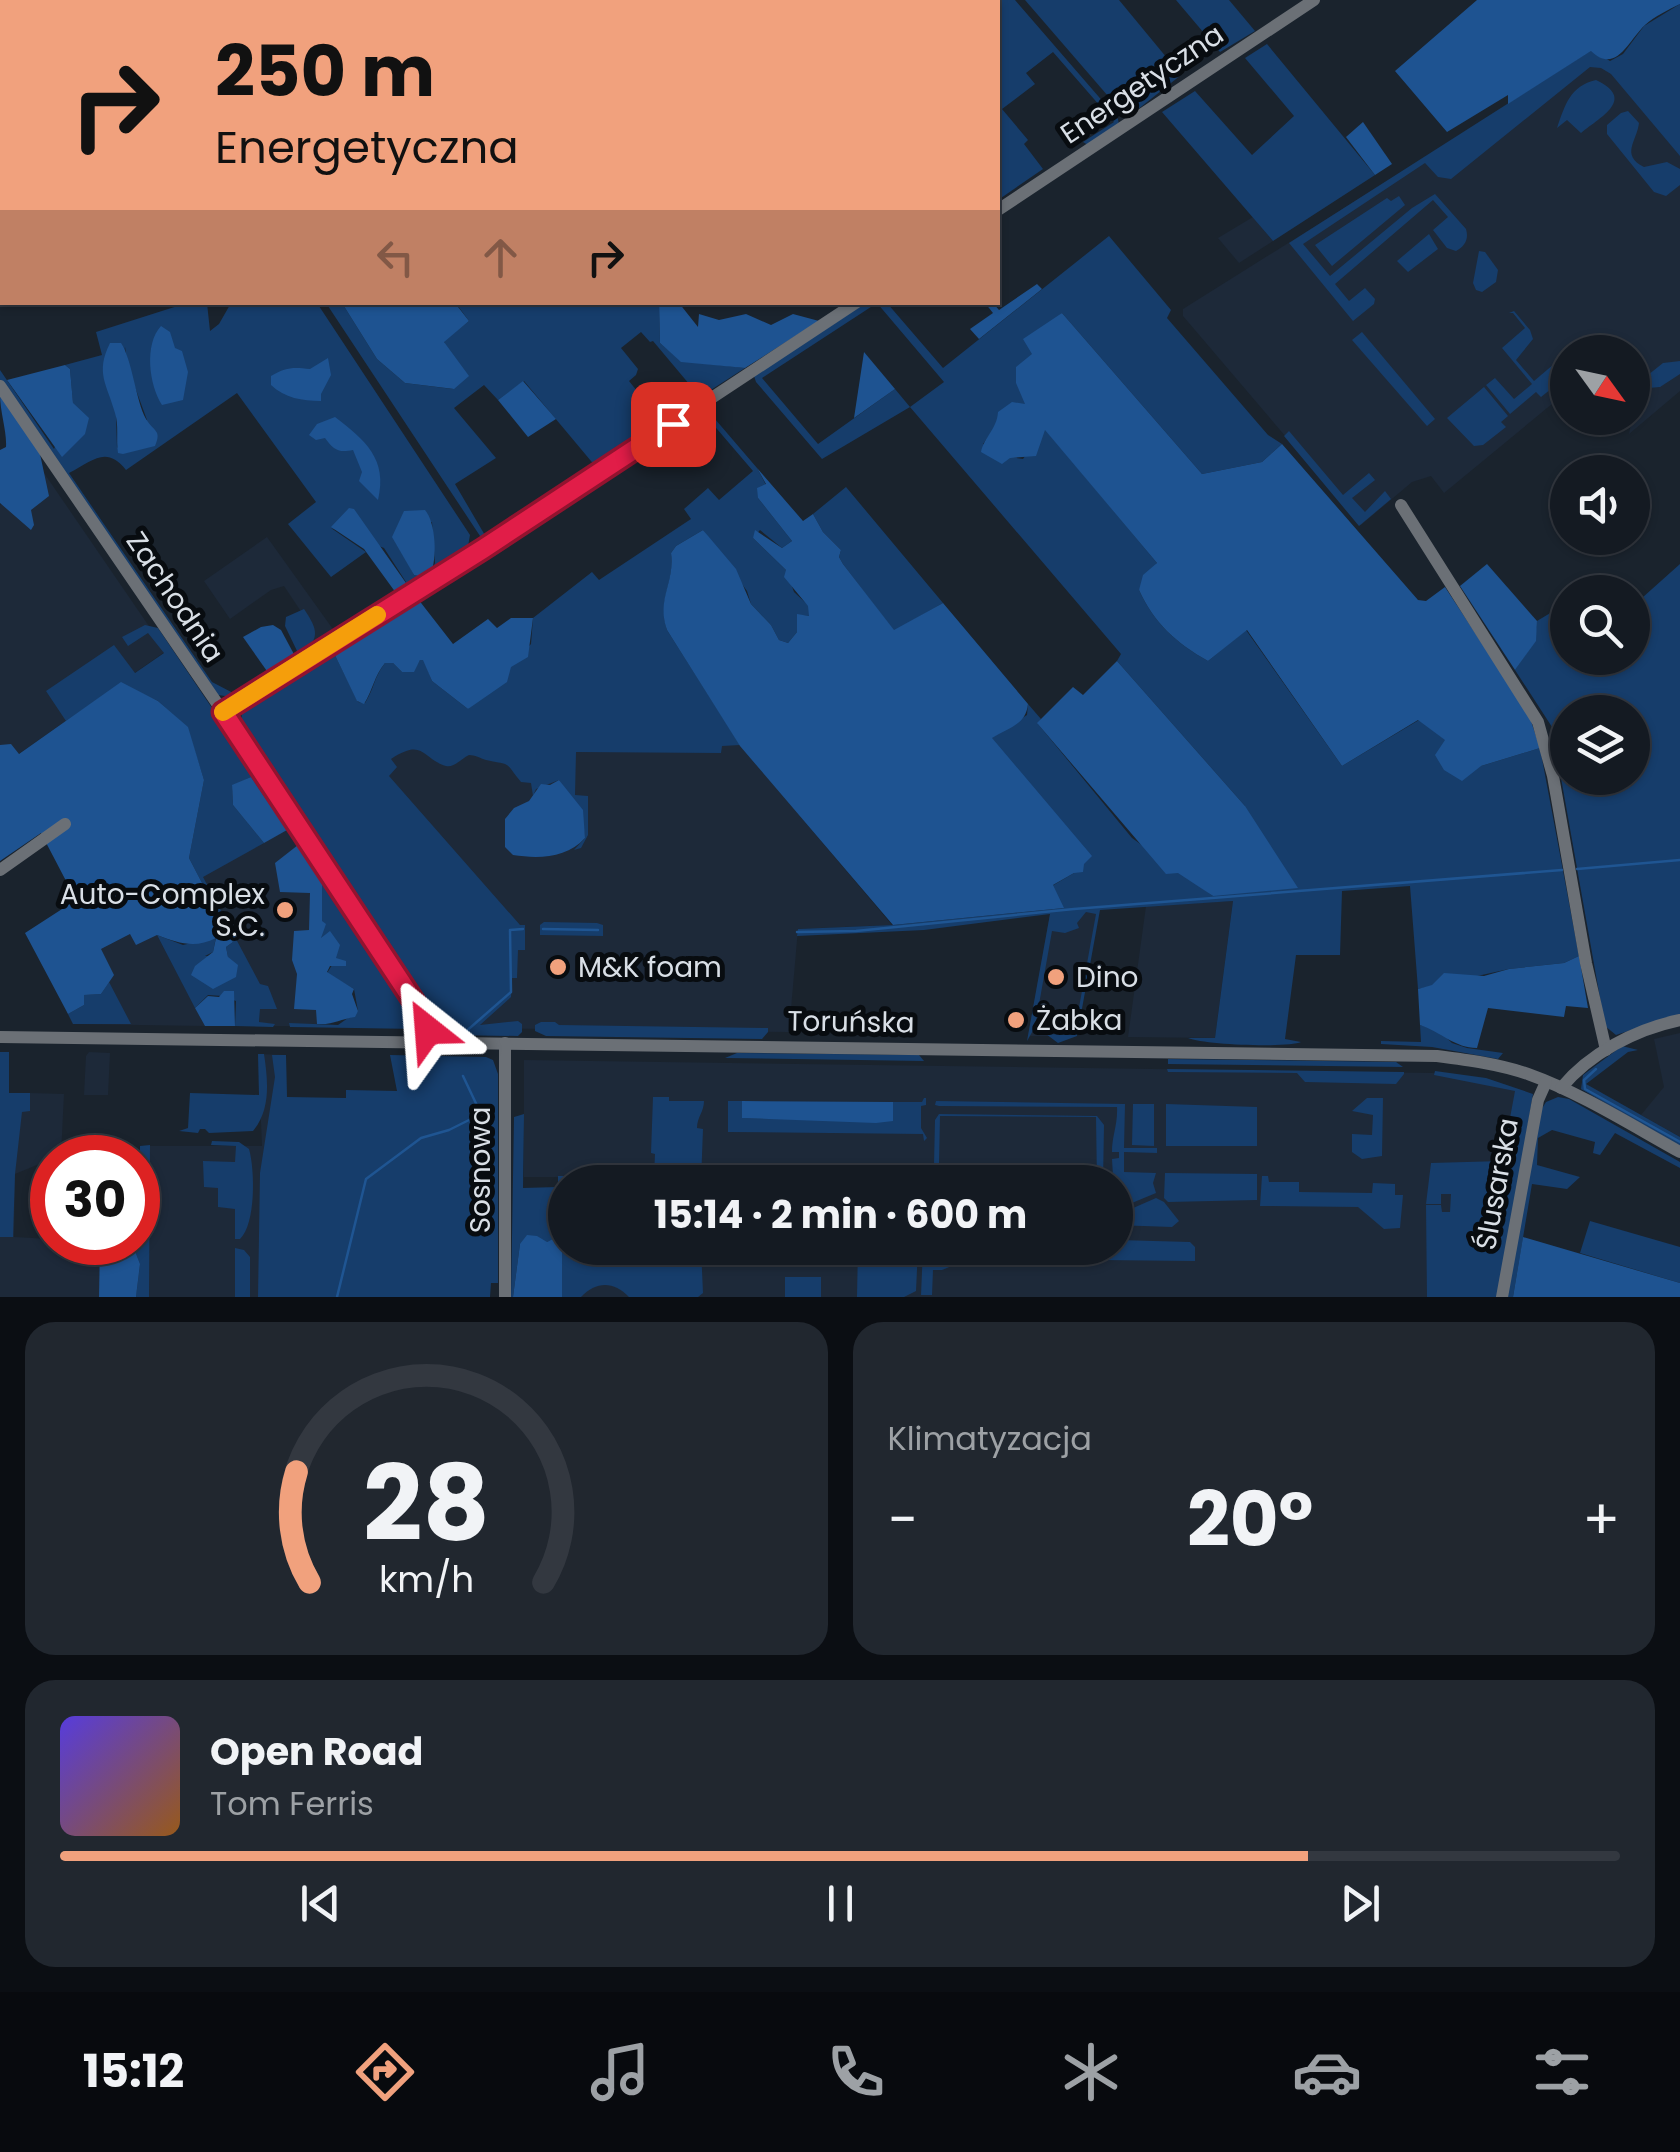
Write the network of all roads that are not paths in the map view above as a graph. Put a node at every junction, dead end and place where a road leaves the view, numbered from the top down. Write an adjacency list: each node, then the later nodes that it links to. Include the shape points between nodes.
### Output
1 (1314, 0): 2 (street, Energetyczna)
2 (1000, 209)
3 (852, 305): 6 (street)
4 (0, 386): 6 (street, Zachodnia)
5 (1401, 505): 13 (street, via 1538,722)
6 (223, 712): 11 (street, Zachodnia, via 418,1008)
7 (65, 824): 8 (street)
8 (0, 870)
9 (1680, 1020): 13 (street)
10 (0, 1037): 11 (street, Toruńska)
11 (428, 1042): 12 (street, Toruńska)
12 (505, 1043): 14 (street, Toruńska, via 1437,1056 1501,1066); 17 (street, Sosnowa)
13 (1606, 1050): 15 (street)
14 (1546, 1082): 15 (street, Toruńska); 18 (street, Ślusarska)
15 (1561, 1088): 16 (street, Toruńska)
16 (1680, 1152)
17 (505, 1297)
18 (1502, 1297)

